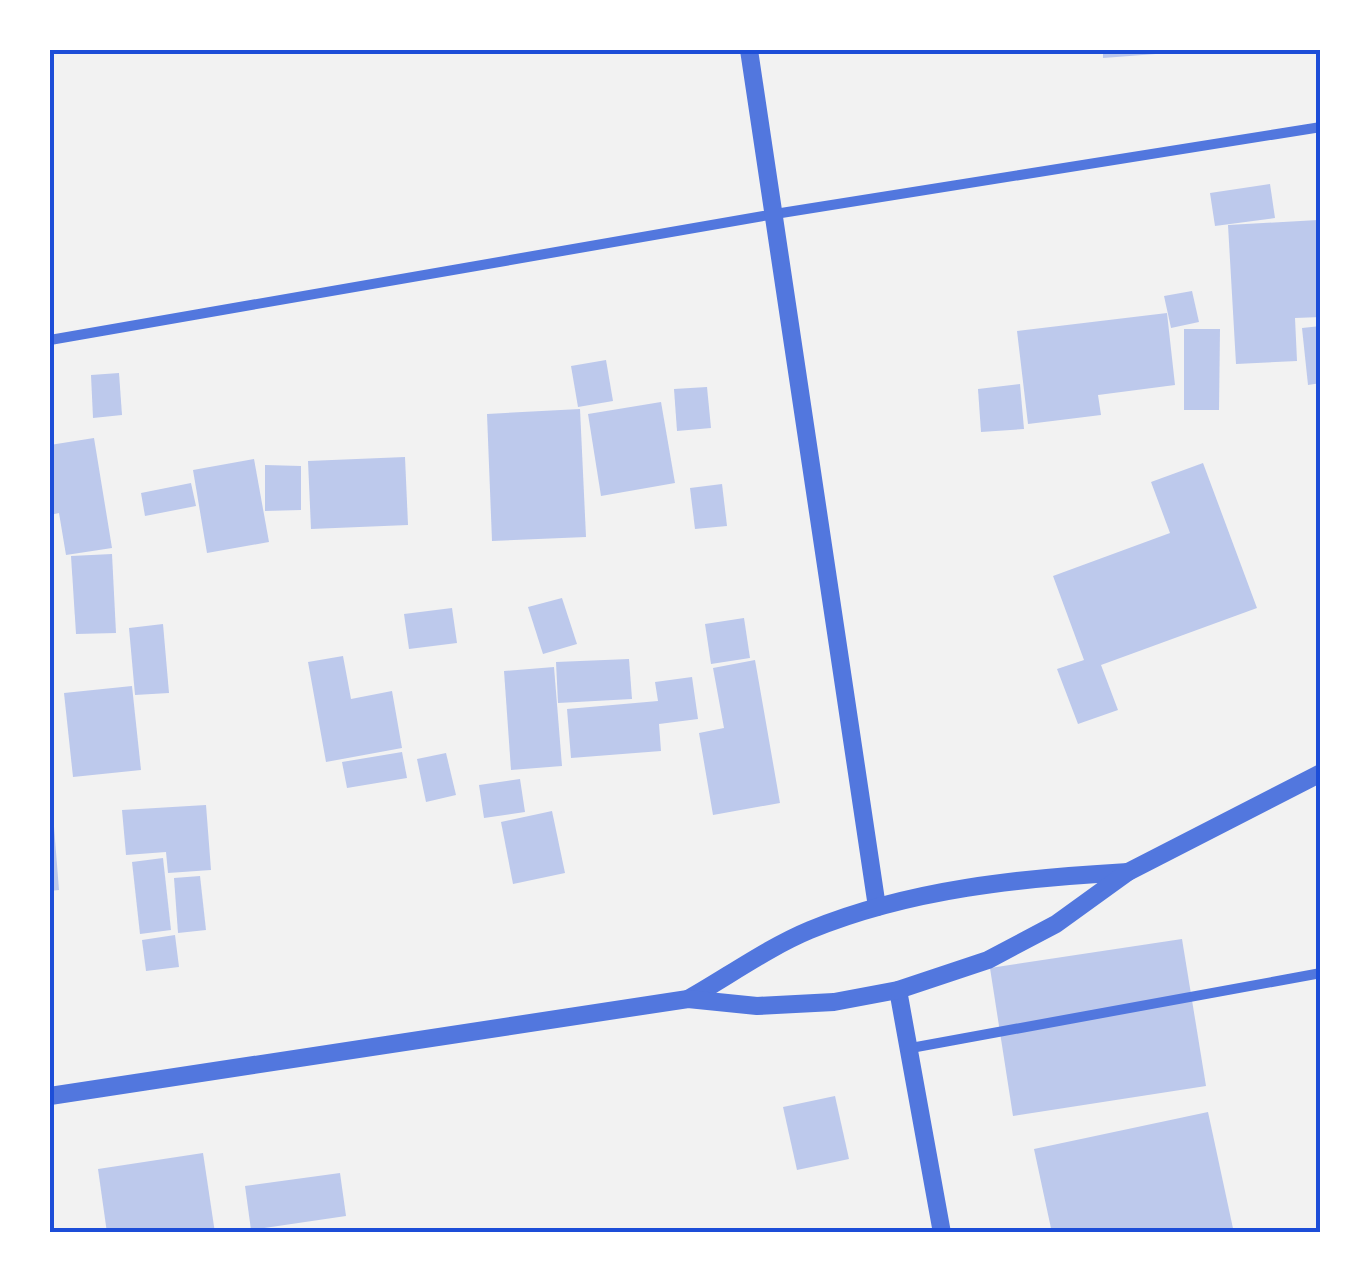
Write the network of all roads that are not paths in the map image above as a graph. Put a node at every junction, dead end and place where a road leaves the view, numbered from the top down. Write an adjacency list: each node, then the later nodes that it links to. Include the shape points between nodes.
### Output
1 (749, 50): 3 (street)
2 (1321, 128): 3 (street)
3 (774, 214): 4 (street); 7 (street)
4 (50, 340)
5 (1321, 772): 6 (street)
6 (1128, 872): 7 (street, via 1029,878); 9 (street, via 1056,924 988,960)
7 (877, 907): 10 (street, via 807,932)
8 (1321, 972): 11 (street)
9 (898, 990): 10 (street, via 758,1006); 11 (street)
10 (688, 999): 12 (street)
11 (910, 1048): 13 (street)
12 (50, 1096)
13 (942, 1233)

